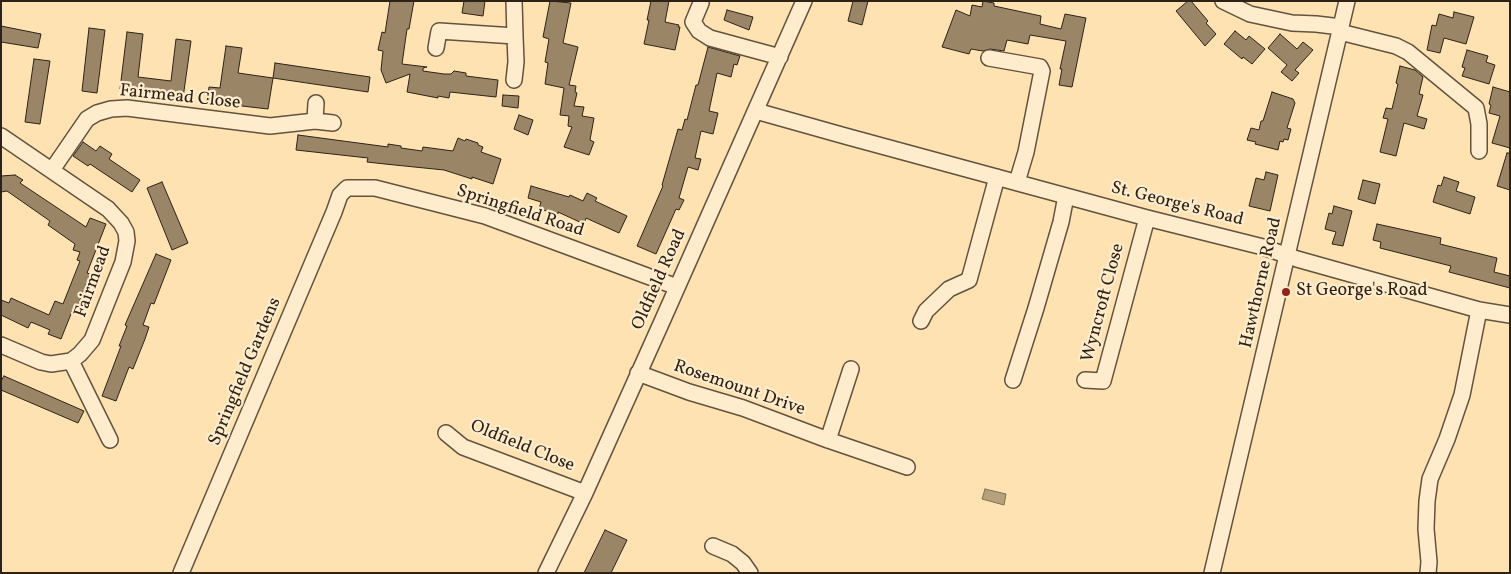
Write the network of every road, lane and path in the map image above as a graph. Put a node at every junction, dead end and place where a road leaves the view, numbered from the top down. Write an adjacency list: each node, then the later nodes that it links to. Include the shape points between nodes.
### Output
1 (514, 1): 7 (street)
2 (804, 1): 9 (street, Oldfield Road)
3 (1223, 1): 6 (street, via 1250,14)
4 (1347, 1): 6 (street, Hawthorne Road)
5 (701, 2): 9 (street, via 693,22 699,31 710,38)
6 (1340, 29): 17 (street, via 1408,52 1476,108); 24 (street, Hawthorne Road)
7 (515, 36): 8 (street, via 439,31); 11 (street)
8 (436, 48)
9 (780, 57): 13 (street, Oldfield Road)
10 (988, 58): 20 (street, via 1040,67 1042,71)
11 (514, 80)
12 (316, 103): 14 (street)
13 (756, 111): 19 (street, St. George's Road); 25 (street, Oldfield Road)
14 (315, 121): 15 (street, Fairmead Close); 18 (street, Fairmead Close, via 270,126 127,108 111,109 87,119)
15 (333, 123)
16 (1, 136): 18 (street, Fairmead)
17 (1479, 151)
18 (52, 170): 30 (street, Fairmead, via 108,209 121,223 127,241 123,262 92,340)
19 (997, 177): 20 (street, St. George's Road); 28 (street, via 968,280 950,289 926,311)
20 (1017, 182): 22 (street, St. George's Road)
21 (347, 188): 25 (street, Springfield Road, via 375,188 484,216); 42 (street, Springfield Gardens, via 340,195)
22 (1066, 196): 23 (street, St. George's Road); 33 (street)
23 (1147, 218): 24 (street, St. George's Road); 34 (street, Wyncroft Close, via 1103,381)
24 (1288, 255): 26 (street, St. George's Road); 44 (street, Hawthorne Road)
25 (677, 287): 32 (street, Oldfield Road)
26 (1479, 310): 27 (street, St. George's Road); 45 (street, via 1462,394 1448,439 1430,479 1426,530)
27 (1510, 315)
28 (921, 322)
29 (1, 345): 30 (street, via 41,362)
30 (71, 361): 36 (street)
31 (851, 369): 37 (street)
32 (638, 373): 37 (street, Rosemount Drive); 39 (street, Oldfield Road)
33 (1013, 380)
34 (1085, 380)
35 (446, 433): 39 (street, Oldfield Close, via 463,447)
36 (110, 440)
37 (828, 440): 38 (street, Rosemount Drive)
38 (907, 467)
39 (585, 493): 41 (street, Oldfield Road)
40 (713, 546): 43 (street, via 732,554)
41 (548, 572)
42 (181, 573)
43 (750, 573)
44 (1212, 573)
45 (1428, 573)

